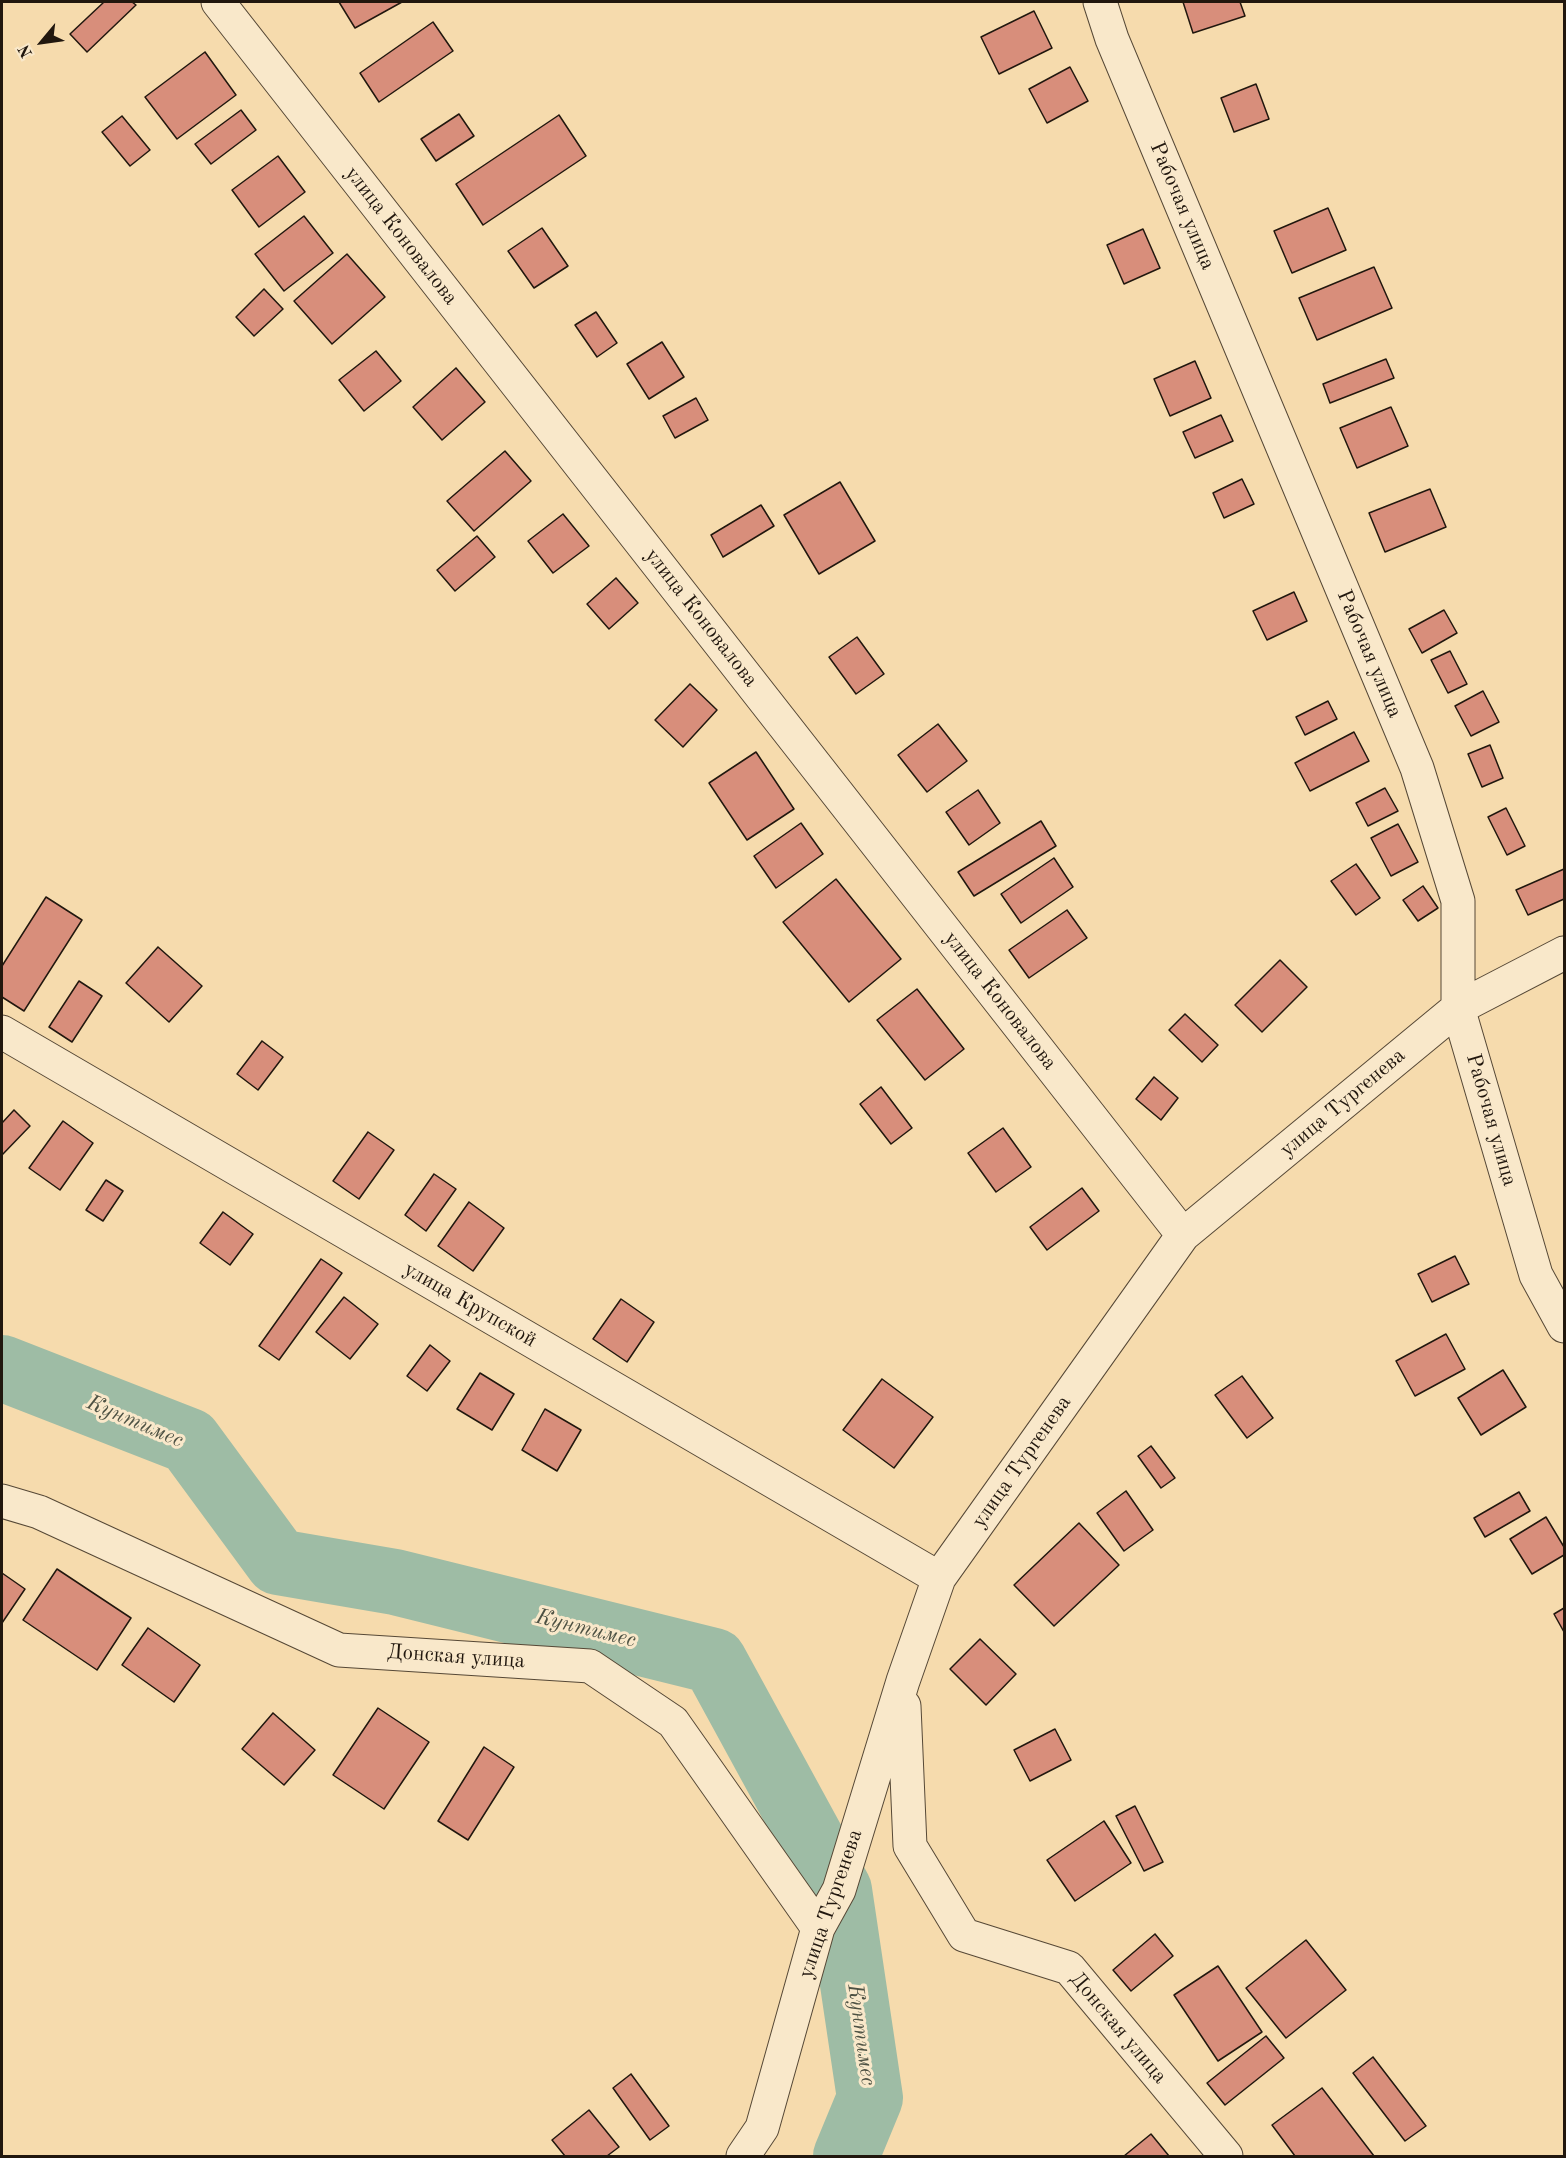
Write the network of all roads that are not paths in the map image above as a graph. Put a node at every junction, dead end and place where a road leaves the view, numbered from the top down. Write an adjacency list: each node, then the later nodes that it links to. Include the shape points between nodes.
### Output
1 (218, 2): 6 (street, улица Коновалова)
2 (1101, 2): 4 (street, Рабочая улица, via 1122,61 1417,768 1458,901)
3 (1564, 953): 4 (street, улица Тургенева)
4 (1458, 1008): 6 (street, улица Тургенева); 7 (street, Рабочая улица, via 1536,1275)
5 (2, 1032): 9 (street, улица Крупской)
6 (1183, 1235): 9 (street, улица Тургенева)
7 (1564, 1326)
8 (2, 1501): 11 (street, Донская улица, via 39,1512 339,1650 590,1666 673,1722)
9 (939, 1578): 10 (street, улица Тургенева)
10 (903, 1681): 11 (street, улица Тургенева, via 839,1890); 13 (street, Донская улица, via 910,1846 964,1935 1069,1968)
11 (818, 1928): 12 (street, улица Тургенева, via 762,2128)
12 (743, 2157)
13 (1226, 2157)

